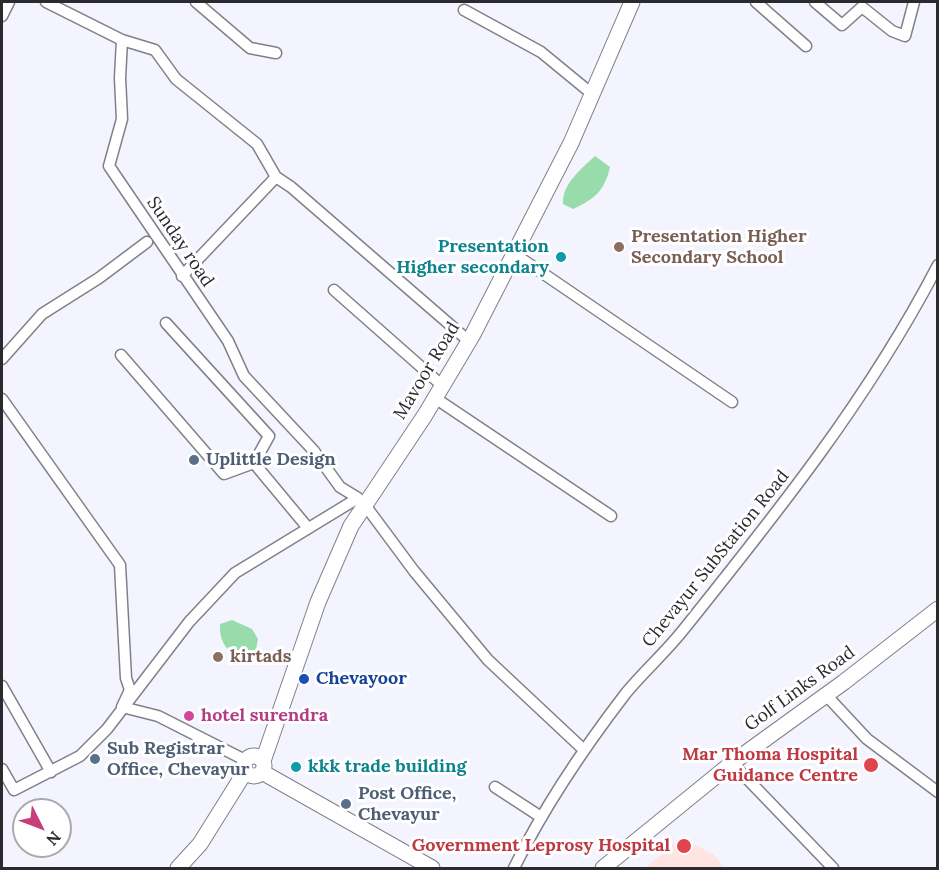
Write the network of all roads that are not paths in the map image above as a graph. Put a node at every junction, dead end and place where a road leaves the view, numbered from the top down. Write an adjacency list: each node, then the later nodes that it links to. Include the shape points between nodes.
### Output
1 (9, 2): 10 (street)
2 (46, 2): 11 (street)
3 (196, 2): 13 (street, via 250,48)
4 (622, 2): 14 (main road, Mavoor Road)
5 (632, 2): 17 (main road, Mavoor Road, via 571,143)
6 (756, 2): 12 (street)
7 (815, 2): 8 (street, via 842,25 862,7 892,32 905,36)
8 (914, 2)
9 (464, 10): 14 (street, via 541,52)
10 (2, 16)
11 (122, 40): 15 (street, via 155,50 176,78 257,144); 19 (street, Sunday road, via 122,119 109,166)
12 (806, 46)
13 (276, 54)
14 (586, 89): 22 (main road, Mavoor Road)
15 (276, 177): 19 (street); 22 (street)
16 (147, 243): 24 (street, via 42,314)
17 (513, 253): 26 (main road, Mavoor Road, via 472,336); 28 (street)
18 (938, 265): 37 (street, Chevayur SubStation Road, via 876,373 815,463 683,632 628,691)
19 (182, 276): 30 (street, Sunday road, via 228,341 244,376 314,451 340,487)
20 (334, 290): 25 (street)
21 (166, 323): 29 (street, via 269,436)
22 (463, 336): 25 (main road, Mavoor Road)
23 (121, 355): 29 (street, via 224,474)
24 (2, 359)
25 (437, 381): 30 (main road, Mavoor Road)
26 (435, 398): 30 (main road, Mavoor Road); 31 (street)
27 (2, 399): 36 (street, via 120,565 126,678 130,690)
28 (732, 402)
29 (254, 463): 32 (street)
30 (361, 501): 32 (street); 37 (street, Sunday road, via 488,660); 39 (main road, Mavoor Road)
31 (611, 516)
32 (308, 528): 36 (street, via 236,573 189,622)
33 (938, 609): 35 (main road, Golf Links Road)
34 (2, 687): 41 (street)
35 (826, 695): 38 (main road, Golf Links Road); 43 (street, via 867,739)
36 (122, 707): 39 (street, via 158,717); 41 (street, via 80,756)
37 (584, 750): 44 (street, Chevayur SubStation Road)
38 (732, 763): 49 (main road, Golf Links Road); 50 (street)
39 (254, 766): 45 (main road, via 200,844); 46 (main road, via 241,801); 47 (main road)
40 (2, 769): 41 (street, via 14,790)
41 (51, 772)
42 (495, 787): 44 (street)
43 (938, 792)
44 (541, 817): 48 (street, Chevayur SubStation Road)
45 (178, 868)
46 (191, 868)
47 (432, 868)
48 (514, 868)
49 (603, 868)
50 (833, 868)

